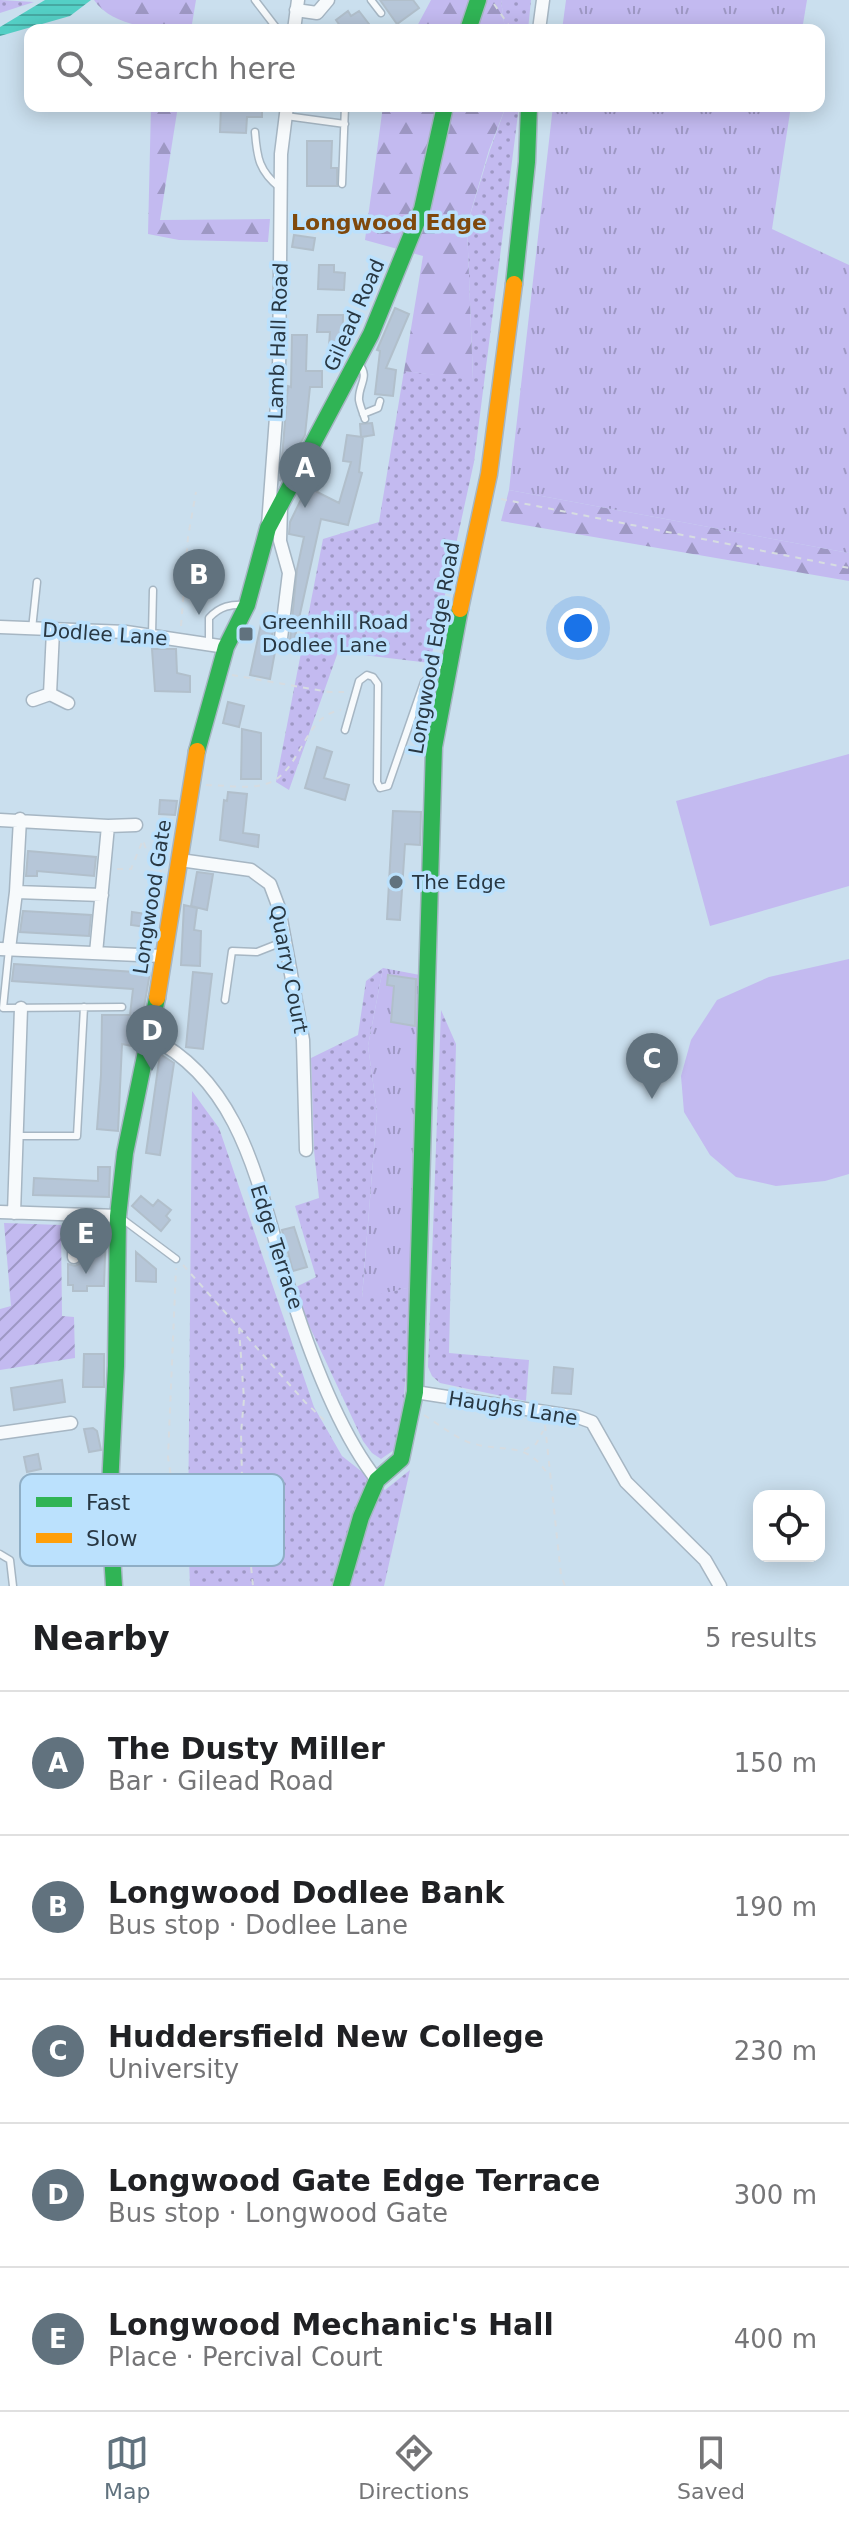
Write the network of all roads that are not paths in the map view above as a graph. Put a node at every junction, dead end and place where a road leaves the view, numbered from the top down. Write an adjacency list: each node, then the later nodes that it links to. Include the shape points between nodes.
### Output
1 (255, 0): 8 (lane)
2 (328, 0): 6 (street, via 317,13)
3 (371, 0): 7 (lane)
4 (478, 0): 9 (street)
5 (543, 0): 10 (street)
6 (297, 5)
7 (381, 13)
8 (273, 24)
9 (470, 24)
10 (540, 24)
11 (286, 112): 19 (street, Lamb Hall Road)
12 (291, 112): 16 (lane)
13 (345, 112): 16 (lane)
14 (444, 112): 20 (street, Gilead Road, via 422,209)
15 (529, 112): 33 (street, Longwood Edge Road, via 506,357 489,474)
16 (345, 124): 18 (lane)
17 (255, 132): 19 (lane, via 257,160)
18 (342, 184)
19 (281, 189): 23 (street, Lamb Hall Road, via 279,377)
20 (356, 362): 21 (lane, via 364,370 359,400 364,416); 22 (street, Gilead Road)
21 (380, 401)
22 (281, 507): 23 (street, Gilead Road); 31 (street, via 280,541 289,573)
23 (268, 528): 26 (street, Gilead Road)
24 (37, 582): 28 (lane)
25 (153, 590): 30 (lane)
26 (247, 605): 32 (street, Longwood Gate); 32 (lane, via 233,604 209,618)
27 (0, 627): 28 (street, Dodlee Lane)
28 (32, 629): 29 (street, Dodlee Lane)
29 (53, 631): 30 (street, Dodlee Lane); 34 (street)
30 (152, 635): 32 (street, Dodlee Lane)
31 (281, 638)
32 (218, 646): 42 (street, Longwood Gate, via 219,673 189,790)
33 (450, 655): 37 (lane, via 424,682 388,786 380,788 377,782 378,684 373,677 359,681); 62 (street, Longwood Edge Road, via 434,747)
34 (50, 694): 35 (street); 36 (street)
35 (33, 700)
36 (68, 703)
37 (345, 730)
38 (20, 819): 39 (street); 41 (street); 43 (street)
39 (0, 820)
40 (136, 825): 41 (street)
41 (108, 826): 44 (street)
42 (180, 860): 45 (street, Quarry Court, via 251,870 270,884); 48 (street, Longwood Gate)
43 (16, 892): 44 (street); 46 (street)
44 (102, 895): 47 (street)
45 (285, 941): 49 (lane, via 257,952 232,951); 55 (street, Quarry Court, via 303,1040)
46 (4, 949): 47 (street); 52 (lane, via 3,1008)
47 (96, 953): 48 (street)
48 (162, 956): 53 (street, Longwood Gate)
49 (225, 1000)
50 (84, 1007): 51 (lane); 52 (lane); 54 (lane, via 77,1136)
51 (122, 1007)
52 (21, 1008): 54 (street)
53 (150, 1037): 59 (street, Longwood Gate, via 125,1153); 66 (street, Edge Terrace, via 189,1061 233,1120 332,1404 352,1446)
54 (15, 1136): 57 (street)
55 (306, 1150)
56 (0, 1212): 57 (street)
57 (14, 1213): 58 (street)
58 (75, 1215): 59 (street); 60 (street)
59 (118, 1216): 61 (lane); 65 (street, Longwood Gate)
60 (74, 1257)
61 (176, 1259)
62 (414, 1400): 66 (street, Longwood Edge Road, via 401,1459); 72 (street, Haughs Lane, via 592,1422 626,1482 705,1560)
63 (71, 1423): 64 (street)
64 (0, 1433)
65 (111, 1474)
66 (377, 1480): 71 (street, Longwood Edge Road)
67 (0, 1554): 69 (lane, via 10,1560)
68 (113, 1566): 70 (street, Longwood Gate)
69 (13, 1586)
70 (114, 1586)
71 (341, 1586)
72 (720, 1586)

